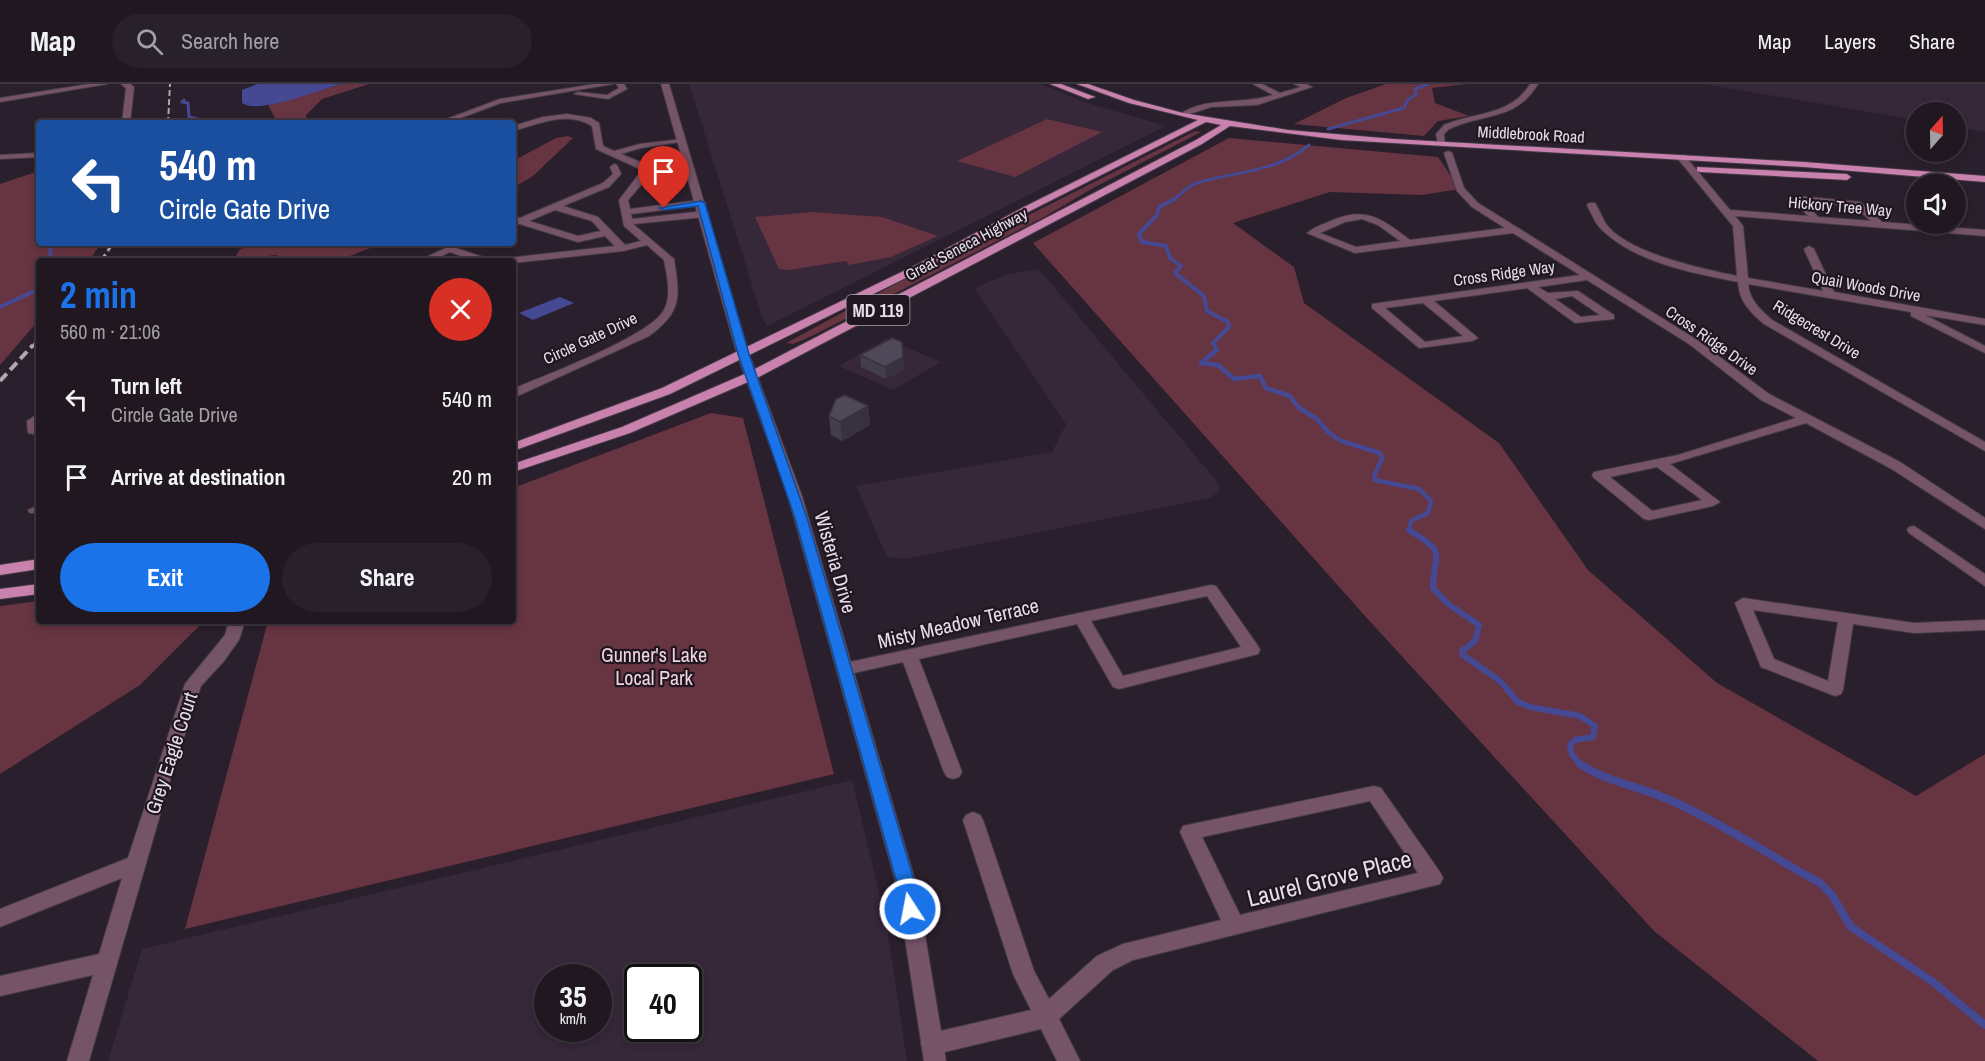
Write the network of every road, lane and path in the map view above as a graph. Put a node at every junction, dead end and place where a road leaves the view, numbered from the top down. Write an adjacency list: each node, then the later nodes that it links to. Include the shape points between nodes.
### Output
1 (103, 84): 15 (street)
2 (125, 84): 18 (street, via 130,87)
3 (609, 84): 11 (street)
4 (620, 84): 13 (street, via 623,89)
5 (665, 84): 23 (street, Wisteria Drive)
6 (1054, 84): 20 (main road, Middlebrook Road, via 1104,102)
7 (1081, 84): 16 (main road, Middlebrook Road, via 1107,95)
8 (1257, 84): 12 (street)
9 (1298, 84): 12 (street, via 1308,87)
10 (1534, 84): 24 (street, via 1530,94 1500,113 1449,124 1440,134)
11 (560, 92): 13 (street); 19 (street, via 487,105)
12 (1280, 96): 16 (street, via 1257,103 1210,105)
13 (608, 98): 14 (street)
14 (618, 99)
15 (0, 100)
16 (1184, 114): 17 (main road, Middlebrook Road)
17 (1206, 119): 20 (main road, Great Seneca Highway / MD 119); 21 (main road, Middlebrook Road)
18 (126, 120)
19 (448, 120)
20 (1197, 124): 21 (main road, Middlebrook Road); 64 (main road, Great Seneca Highway / MD 119)
21 (1226, 126): 24 (main road, Middlebrook Road, via 1322,143); 65 (main road, Great Seneca Highway / MD 119)
22 (516, 128): 25 (street, via 540,120 585,119 596,124 599,147)
23 (682, 141): 25 (street); 39 (street, Wisteria Drive)
24 (1445, 148): 28 (main road, Middlebrook Road); 29 (main road, Middlebrook Road); 45 (street, Cross Ridge Drive, via 1460,189 1475,205)
25 (614, 154): 34 (street, via 646,170)
26 (36, 155): 27 (street)
27 (0, 157)
28 (1608, 163)
29 (1682, 164): 31 (main road, Middlebrook Road, via 1794,163); 32 (main road, Middlebrook Road); 40 (street, Ridgecrest Drive)
30 (614, 167): 33 (street, via 617,174)
31 (1985, 179)
32 (1906, 181)
33 (606, 185): 34 (street); 38 (street)
34 (634, 186): 41 (street, via 623,200)
35 (1966, 186): 36 (main road)
36 (1985, 188)
37 (1592, 205): 56 (street, Quail Woods Drive, via 1600,224 1630,246 1682,266)
38 (555, 207): 43 (street); 46 (street, via 595,219)
39 (703, 208): 41 (street); 64 (street, Wisteria Drive)
40 (1728, 213): 42 (street, Hickory Tree Way); 56 (street, Ridgecrest Drive, via 1737,226)
41 (628, 217): 48 (street, Circle Gate Drive, via 635,232)
42 (1815, 219): 44 (street, Hickory Tree Way); 44 (street, via 1797,200 1857,204)
43 (517, 220): 46 (street, via 578,238)
44 (1879, 224): 47 (street, Hickory Tree Way)
45 (1514, 230): 49 (street); 55 (street, Cross Ridge Drive)
46 (607, 233): 50 (street)
47 (1985, 234)
48 (649, 242): 50 (street); 66 (street, Circle Gate Drive, via 669,259 675,291 674,303 660,324)
49 (1408, 243): 49 (street, via 1355,250 1312,233 1352,216 1377,219)
50 (623, 248): 54 (street)
51 (1809, 249): 58 (street)
52 (430, 258): 53 (street, via 450,249)
53 (476, 258)
54 (516, 260)
55 (1588, 277): 57 (street, Cross Ridge Way); 68 (street, Cross Ridge Drive, via 1693,342 1765,397)
56 (1741, 279): 58 (street, Quail Woods Drive); 71 (street, Ridgecrest Drive, via 1744,295 1768,322)
57 (1529, 285): 59 (street); 60 (street, Cross Ridge Way)
58 (1830, 295): 61 (street, Quail Woods Drive)
59 (1545, 297): 59 (street, via 1579,321 1610,317 1574,293)
60 (1425, 299): 60 (street, Cross Ridge Way, via 1376,306 1424,346 1472,338)
61 (1902, 307): 62 (street, Quail Woods Drive); 63 (street)
62 (1985, 322)
63 (1985, 350)
64 (743, 354): 65 (street, Wisteria Drive); 70 (main road, Great Seneca Highway / MD 119, via 666,391)
65 (751, 376): 73 (main road, Great Seneca Highway / MD 119, via 626,430); 86 (street, Wisteria Drive, via 795,496)
66 (516, 393)
67 (36, 419): 69 (street, via 32,430)
68 (1807, 419): 72 (street); 74 (street, Cross Ridge Drive, via 1895,465)
69 (36, 431)
70 (516, 446)
71 (1985, 447)
72 (1659, 462): 72 (street, via 1599,475 1648,516 1713,502)
73 (516, 467)
74 (1985, 525)
75 (1914, 530): 78 (street)
76 (36, 564): 77 (main road)
77 (0, 570)
78 (1985, 581)
79 (36, 589): 80 (main road)
80 (0, 594)
81 (1081, 617): 81 (street, Misty Meadow Terrace, via 1211,590 1252,650 1119,683); 85 (street, Misty Meadow Terrace)
82 (1846, 619): 82 (street, via 1818,616 1743,603 1767,663 1835,690); 84 (street, via 1914,628)
83 (236, 624): 89 (street, Grey Eagle Court, via 218,657 193,684)
84 (1985, 625)
85 (909, 656): 86 (street, Misty Meadow Terrace); 87 (street)
86 (845, 669): 95 (street, Wisteria Drive, via 907,887)
87 (953, 772)
88 (973, 820): 94 (street, via 1023,974)
89 (137, 863): 90 (street); 92 (street, Grey Eagle Court)
90 (0, 918)
91 (1235, 927): 91 (street, Laurel Grove Place, via 1398,887 1434,878 1374,793 1190,832); 94 (street, Laurel Grove Place, via 1130,951 1105,963)
92 (107, 962): 93 (street); 96 (street, Grey Eagle Court)
93 (0, 986)
94 (1045, 1017): 95 (street, Laurel Grove Place); 97 (street)
95 (934, 1053)
96 (78, 1061)
97 (1069, 1061)

